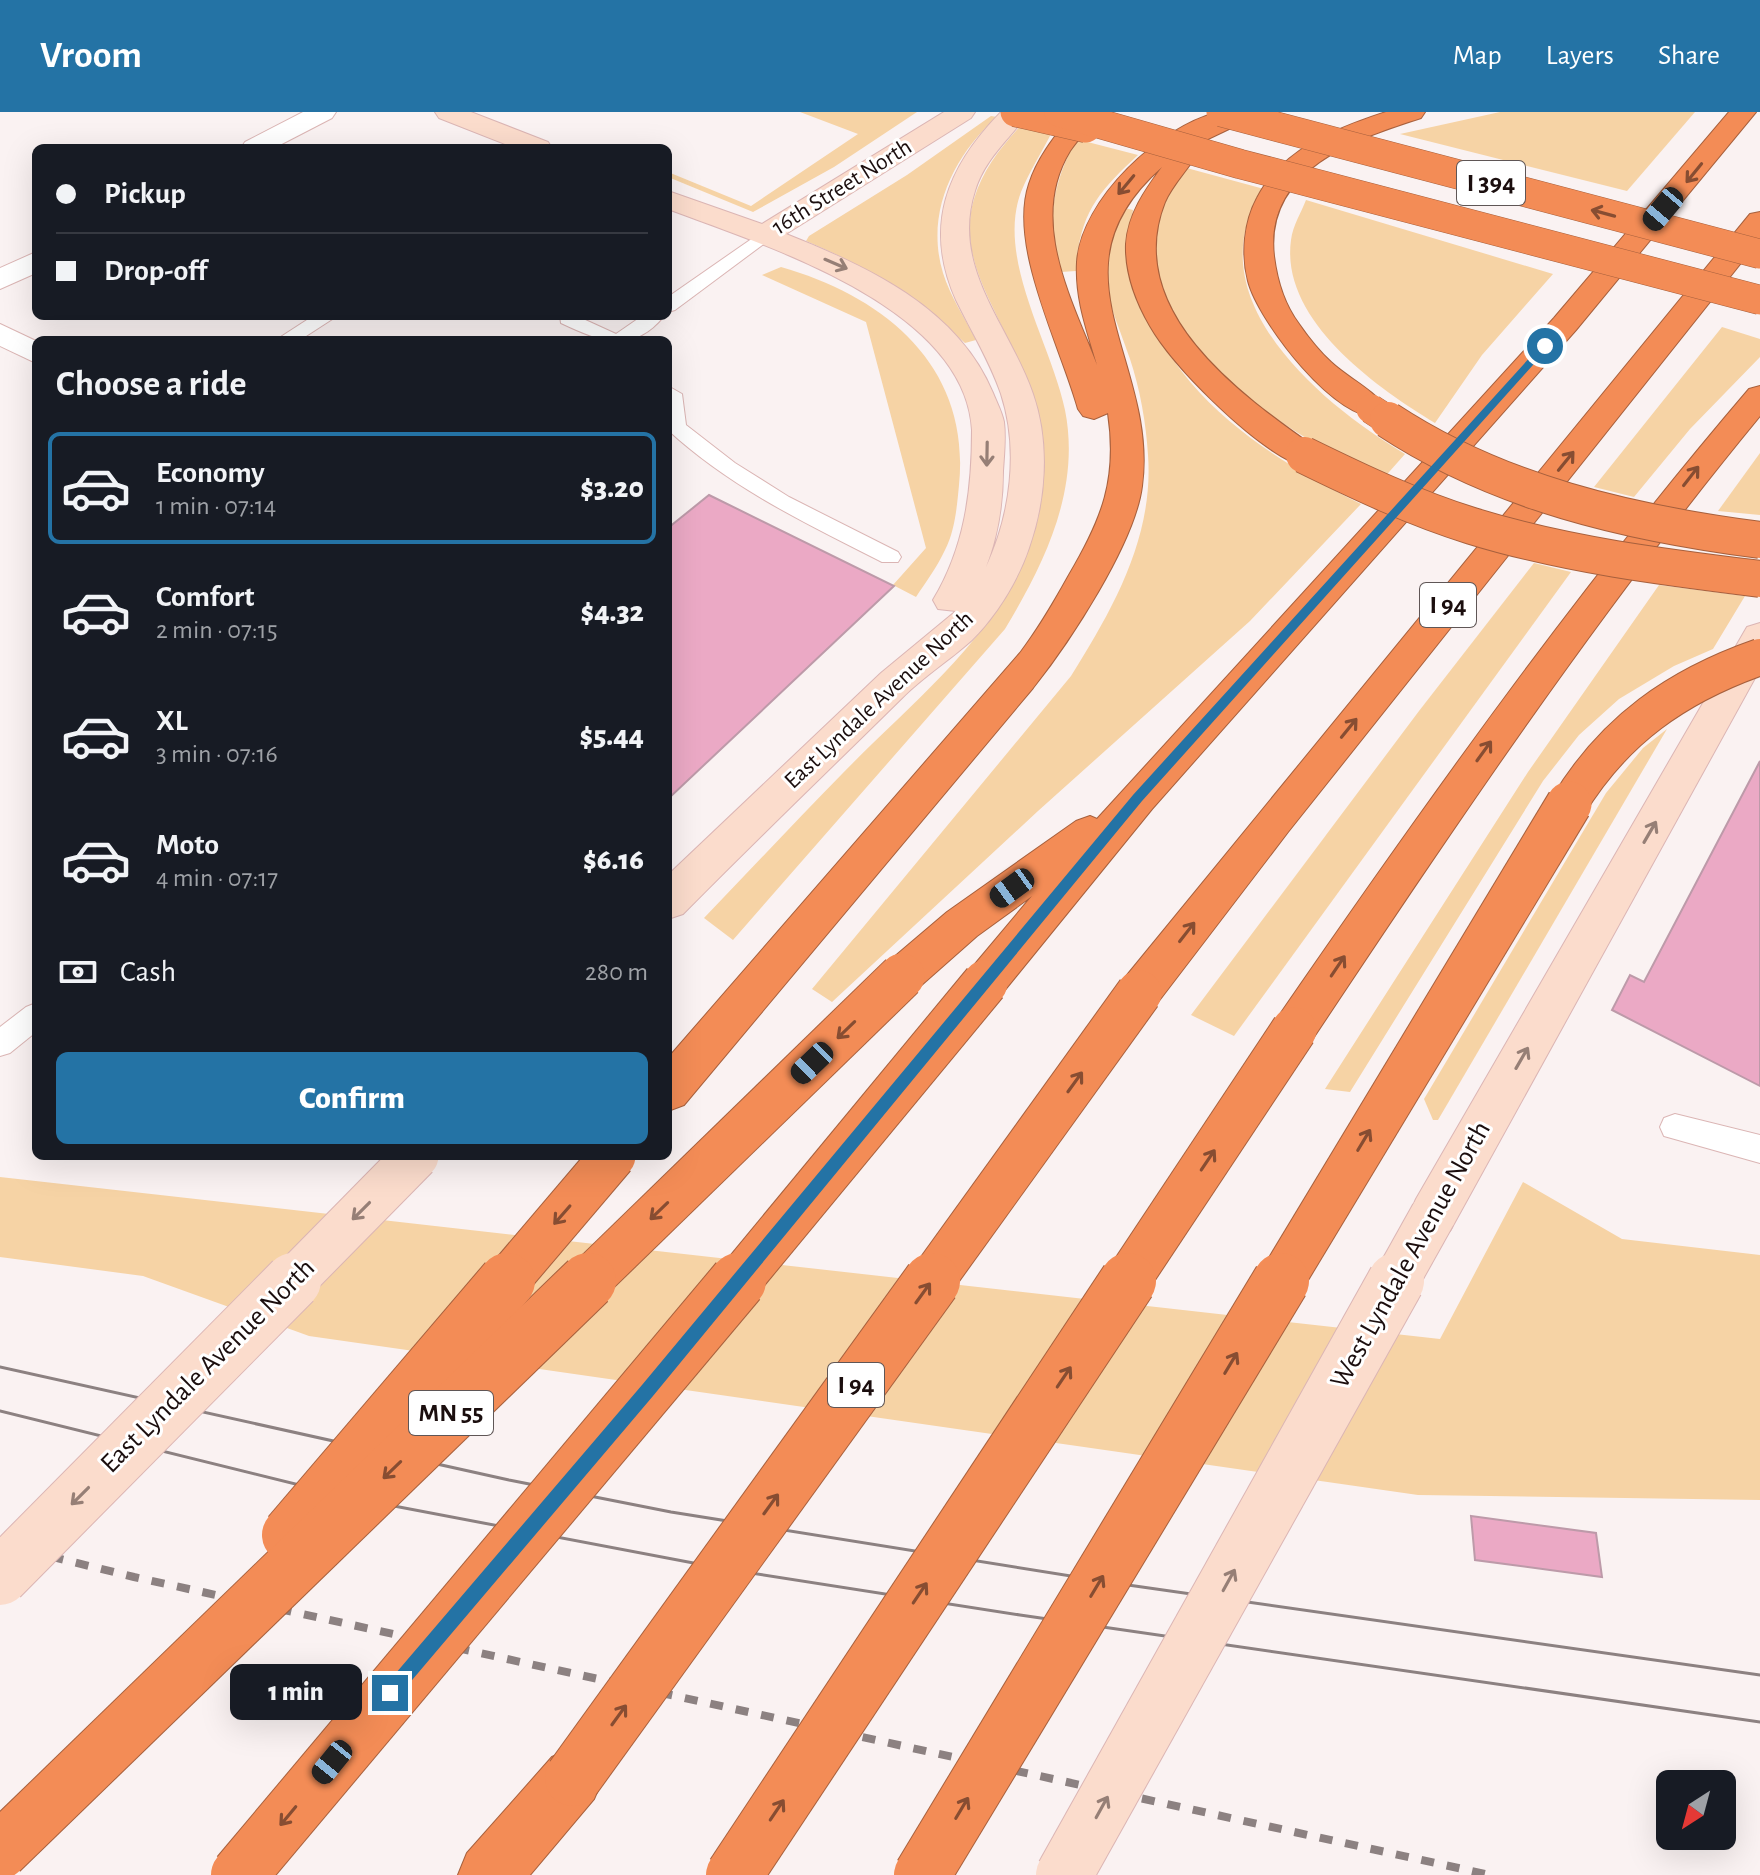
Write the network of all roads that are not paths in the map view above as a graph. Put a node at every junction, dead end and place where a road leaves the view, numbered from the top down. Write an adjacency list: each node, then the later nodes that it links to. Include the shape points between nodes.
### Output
1 (323, 112): 11 (street)
2 (448, 112): 12 (main road)
3 (962, 112): 17 (main road, 16th Street North)
4 (1016, 112): 13 (highway, bridge); 39 (main road, East Lyndale Avenue North, via 968,170 954,227 966,285 1018,397 1028,457 1024,503 1011,551 967,622)
5 (1059, 112): 13 (highway, I 394, bridge)
6 (1088, 112): 37 (highway, via 1047,169 1035,215 1042,258 1082,367 1098,437 1101,467)
7 (1243, 112): 10 (highway)
8 (1412, 112): 34 (highway, bridge, via 1369,124 1304,157 1273,194 1257,227 1258,271 1273,311 1306,356 1340,389 1459,460 1582,507 1682,530)
9 (1743, 112): 40 (highway, one-way to 40, via 1555,335)
10 (1216, 118): 18 (highway, I 394, one-way to 10, bridge); 36 (highway, bridge, via 1170,169 1147,209 1139,245 1146,286 1164,322 1191,362 1230,402 1304,455 1409,506 1500,536 1603,559); 37 (highway, one-way to 37, via 1133,176 1103,216 1098,232 1092,294 1126,421 1126,482 1118,522)
11 (262, 144)
12 (529, 144)
13 (1240, 164): 15 (highway, I 394, bridge)
14 (672, 201): 17 (main road)
15 (1387, 203): 21 (highway, I 394, bridge); 26 (highway, bridge)
16 (1760, 220): 50 (highway, I 94, one-way to 16, bridge, via 1139,993)
17 (763, 236): 22 (lane); 39 (main road, one-way to 39, via 845,267 894,297 954,350 980,395 988,422 987,496 978,549)
18 (1760, 254)
19 (32, 263): 20 (street)
20 (0, 280)
21 (1760, 300)
22 (672, 303)
23 (320, 320): 28 (lane)
24 (570, 320): 29 (lane)
25 (648, 320): 30 (lane)
26 (1760, 325)
27 (0, 333): 31 (street)
28 (293, 336)
29 (604, 336)
30 (626, 336)
31 (32, 352)
32 (672, 394): 35 (lane, via 676,427 728,468 781,502)
33 (1760, 396): 56 (highway, one-way to 33, bridge, via 1294,1030 1519,702 1704,460)
34 (1760, 540)
35 (890, 557)
36 (1760, 579)
37 (1082, 585): 44 (highway, via 1044,647)
38 (1757, 653): 57 (highway, one-way to 38, bridge, via 1589,771 1644,716); 58 (main road, West Lyndale Avenue North, one-way to 38, bridge, via 1483,1126)
39 (913, 664): 41 (main road, East Lyndale Avenue North)
40 (1138, 798): 51 (highway, MN 55, one-way to 51, bridge, via 962,924 902,976); 53 (highway, one-way to 53, bridge)
41 (672, 898)
42 (32, 1018): 43 (lane)
43 (0, 1044)
44 (672, 1086)
45 (1675, 1127): 46 (lane)
46 (1760, 1149)
47 (412, 1160): 49 (main road, East Lyndale Avenue North, one-way to 49, bridge)
48 (610, 1160): 52 (highway, one-way to 52, bridge)
49 (0, 1577)
50 (573, 1778): 54 (highway, I 94); 55 (highway)
51 (0, 1851)
52 (0, 1873)
53 (239, 1875)
54 (489, 1875)
55 (523, 1875)
56 (734, 1875)
57 (922, 1875)
58 (1064, 1875)

